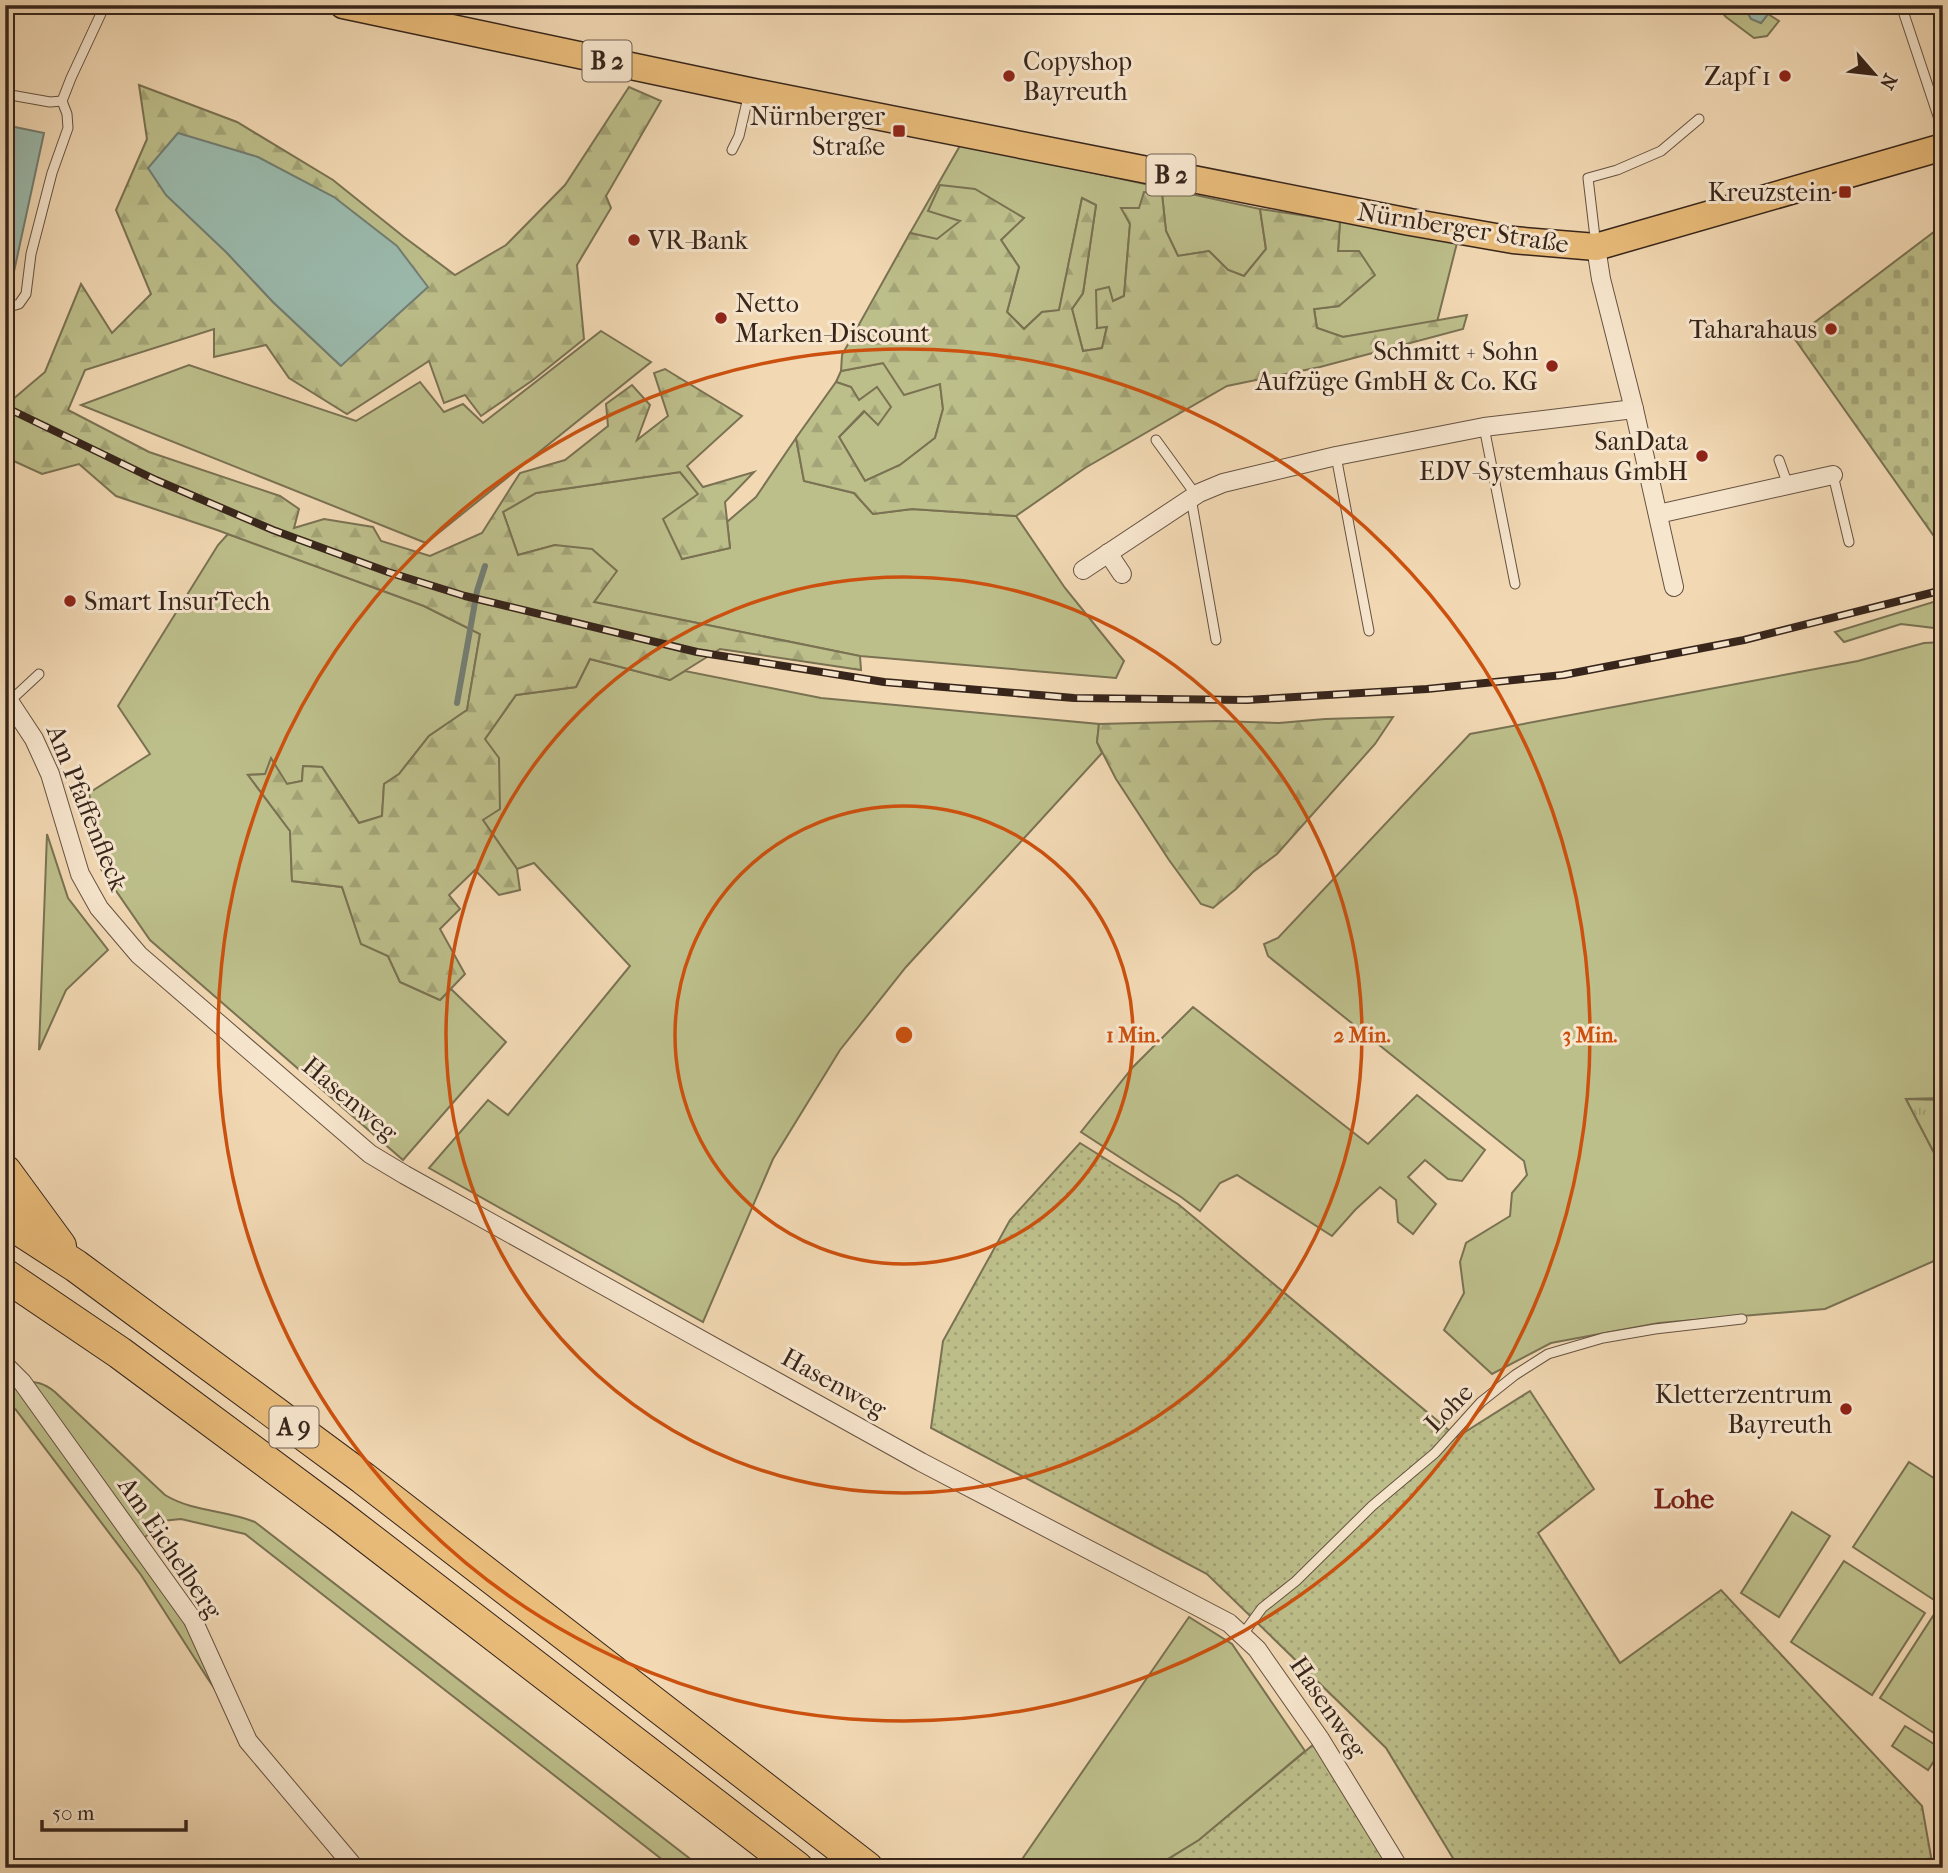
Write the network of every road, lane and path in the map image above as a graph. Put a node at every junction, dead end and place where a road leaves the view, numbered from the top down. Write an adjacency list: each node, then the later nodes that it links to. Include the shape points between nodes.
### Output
1 (105, 5): 7 (lane)
2 (343, 5): 5 (main road, Nürnberger Straße / B 2)
3 (1913, 5): 4 (lane)
4 (1901, 8): 9 (lane)
5 (749, 91): 11 (lane); 12 (main road, Nürnberger Straße / B 2, via 1410,222 1513,240)
6 (5, 94): 7 (lane)
7 (62, 101): 13 (lane, via 68,128 31,254 26,294 19,304)
8 (1699, 119): 12 (lane, via 1661,151 1588,178)
9 (1943, 131)
10 (1943, 147): 12 (main road, Nürnberger Straße / B 2)
11 (732, 150)
12 (1596, 247): 14 (street, Nürnberger Straße)
13 (5, 308)
14 (1634, 409): 15 (street); 22 (street, Nürnberger Straße)
15 (1484, 427): 17 (street); 27 (lane)
16 (1156, 440): 21 (lane)
17 (1336, 456): 21 (street, via 1223,483); 29 (lane)
18 (1779, 460): 20 (lane)
19 (1833, 475): 20 (street); 23 (lane)
20 (1788, 485): 22 (street)
21 (1193, 497): 24 (street); 30 (lane)
22 (1658, 514): 28 (street, Nürnberger Straße)
23 (1849, 542)
24 (1108, 552): 25 (street); 26 (street)
25 (1083, 570)
26 (1122, 574)
27 (1515, 584)
28 (1674, 587)
29 (1369, 631)
30 (1216, 640)
31 (39, 674): 32 (lane)
32 (8, 698): 33 (street, Am Pfaffenfleck, via 50,774 80,874 99,908 139,955)
33 (186, 994): 42 (street, Hasenweg, via 370,1154 921,1461)
34 (5, 1171): 36 (highway)
35 (5, 1220): 36 (highway, A 9)
36 (76, 1266): 45 (highway, A 9, via 363,1478)
37 (5, 1275): 40 (highway, A 9)
38 (5, 1300): 40 (highway)
39 (1742, 1319): 42 (lane, Lohe, via 1655,1329 1548,1354 1482,1402 1435,1452 1262,1608)
40 (120, 1353): 44 (highway, A 9)
41 (5, 1365): 43 (street, Am Eichelberg, via 22,1382 193,1620 248,1741)
42 (1243, 1634): 46 (street, Hasenweg, via 1320,1739)
43 (355, 1868)
44 (797, 1868)
45 (867, 1868)
46 (1399, 1868)

